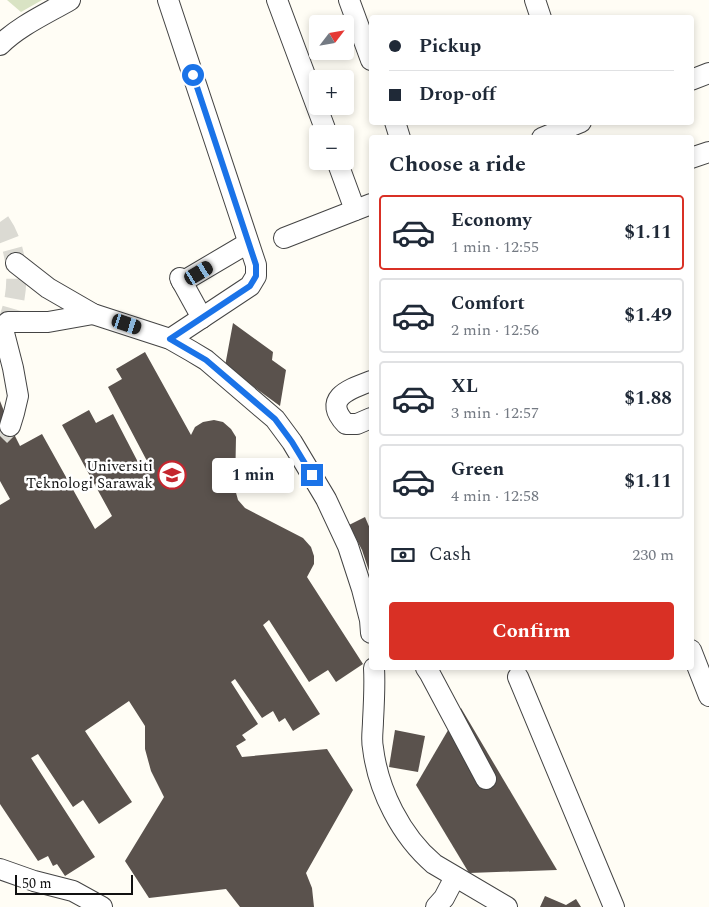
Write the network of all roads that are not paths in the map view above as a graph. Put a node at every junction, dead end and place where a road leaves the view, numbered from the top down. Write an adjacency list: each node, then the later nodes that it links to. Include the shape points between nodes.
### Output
1 (70, 0): 7 (street, via 30,22)
2 (168, 0): 19 (street)
3 (277, 0): 11 (street)
4 (349, 0): 8 (street)
5 (535, 0): 6 (street)
6 (540, 15)
7 (0, 46)
8 (369, 55)
9 (709, 73): 10 (street)
10 (694, 79)
11 (324, 125)
12 (575, 125): 13 (street)
13 (550, 135)
14 (709, 152): 15 (street)
15 (694, 157)
16 (342, 170): 17 (street)
17 (363, 207): 18 (street)
18 (284, 238)
19 (248, 243): 22 (street, via 256,265 256,276 250,286); 22 (street, via 181,280)
20 (16, 263): 21 (street, via 48,288)
21 (93, 314): 23 (street); 26 (street, via 6,325 18,396)
22 (202, 318): 23 (street)
23 (170, 339): 27 (street, via 206,360 275,419 292,442 326,499 348,546)
24 (369, 382): 25 (street, via 343,393 337,408 339,417 346,424)
25 (369, 419)
26 (10, 426)
27 (369, 616)
28 (694, 658): 32 (street)
29 (374, 670): 35 (street, via 372,747 388,802 424,855)
30 (427, 670): 33 (street)
31 (518, 677): 39 (street)
32 (709, 696)
33 (486, 779)
34 (0, 869): 36 (street, via 73,891)
35 (455, 877): 37 (street); 38 (street)
36 (102, 907)
37 (436, 907)
38 (507, 907)
39 (614, 907)

